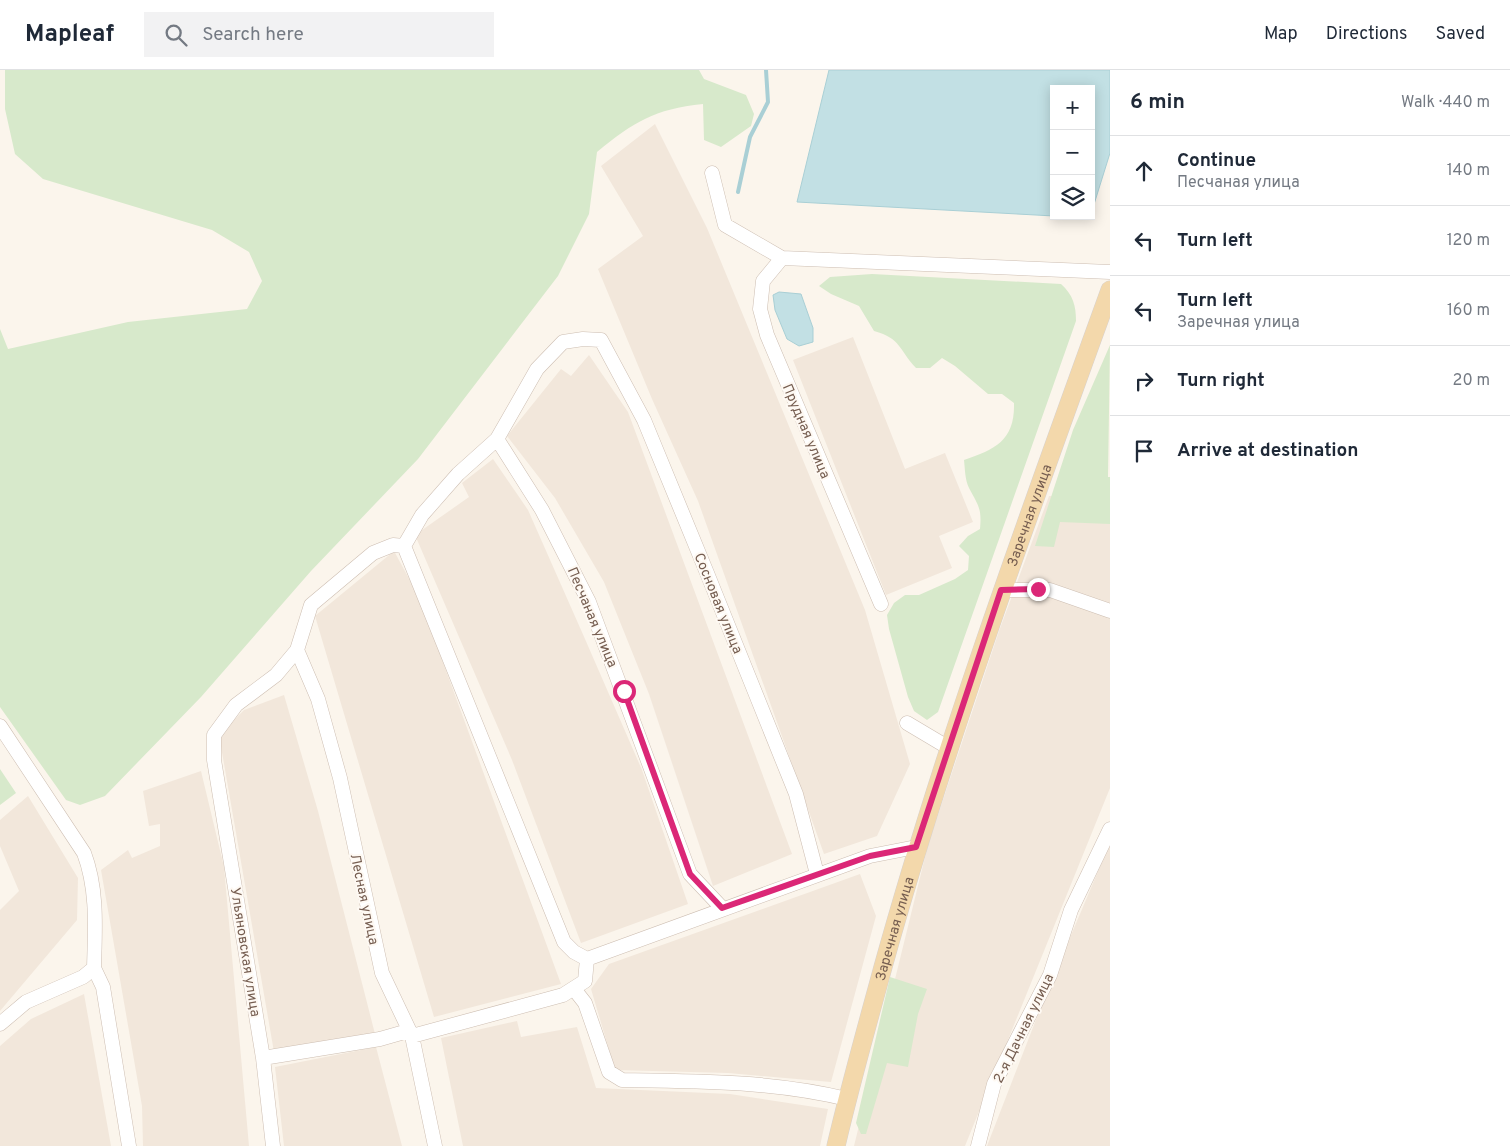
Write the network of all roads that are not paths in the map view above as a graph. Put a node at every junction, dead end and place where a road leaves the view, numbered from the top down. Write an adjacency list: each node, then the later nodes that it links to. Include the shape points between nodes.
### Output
1 (712, 174): 2 (street, via 725,226)
2 (782, 258): 3 (street); 8 (street, Прудная улица, via 764,281 760,309 767,335)
3 (1110, 272)
4 (1110, 290): 7 (main road, Заречная улица)
5 (497, 440): 6 (street, via 458,474 422,515); 16 (street, Сосновая улица, via 537,369 563,342 601,340 644,420 708,573 796,794); 17 (street, Песчаная улица, via 542,510 589,602 690,874)
6 (404, 546): 10 (street, via 394,545 373,553 311,606); 18 (street, via 564,942)
7 (1001, 590): 9 (street, via 1050,590); 13 (main road, Заречная улица)
8 (881, 604)
9 (1110, 611)
10 (297, 650): 22 (street, Лесная улица, via 318,699 340,778 382,973); 23 (street, Ульяновская улица, via 276,674 236,705 214,735 214,760)
11 (907, 723): 13 (street)
12 (0, 726): 19 (street, via 84,853 92,873)
13 (949, 748): 15 (main road, Заречная улица)
14 (1110, 829): 29 (street, 2-я Дачная улица, via 1072,910 1050,975 994,1084)
15 (916, 847): 16 (street, via 870,856); 24 (main road, Заречная улица)
16 (817, 874): 17 (street)
17 (722, 908): 18 (street)
18 (587, 959): 20 (street, via 585,981)
19 (94, 968): 21 (street, via 83,977 26,1002); 25 (street, via 103,987)
20 (574, 989): 22 (street, via 563,995); 24 (street, via 585,1004 609,1072 622,1080 712,1082 813,1091)
21 (0, 1024)
22 (410, 1034): 23 (street); 27 (street, Лесная улица)
23 (263, 1058): 26 (street, Ульяновская улица)
24 (847, 1099): 28 (main road, Заречная улица)
25 (129, 1146)
26 (273, 1146)
27 (435, 1146)
28 (836, 1146)
29 (978, 1146)

